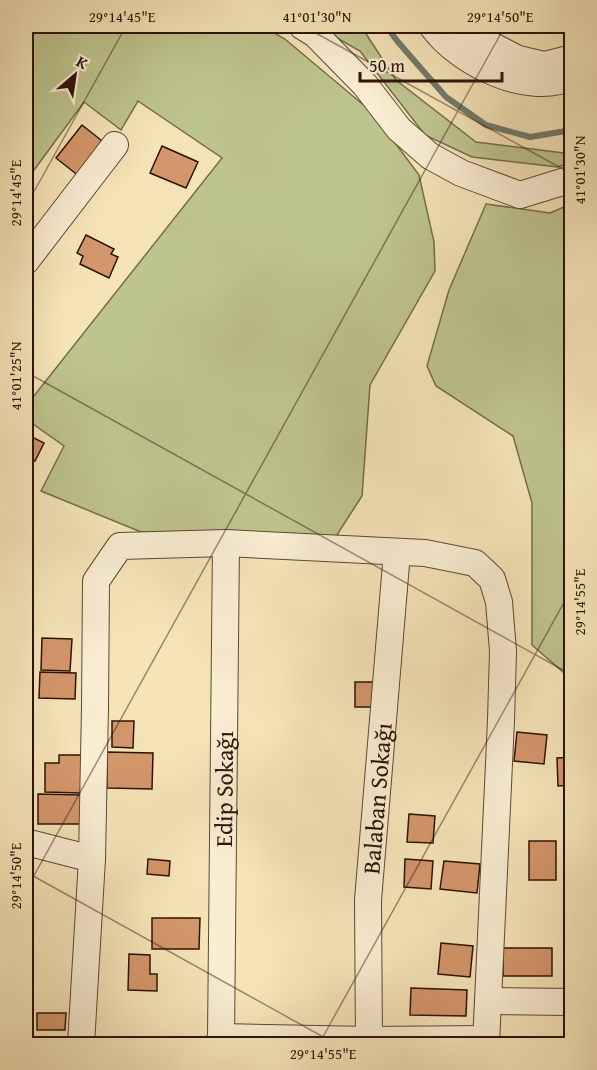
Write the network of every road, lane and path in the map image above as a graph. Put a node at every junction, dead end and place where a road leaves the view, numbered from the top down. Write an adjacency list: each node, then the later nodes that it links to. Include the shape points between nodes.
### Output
1 (302, 26): 7 (street, via 315,34 365,85 399,129 430,156 461,173 520,195)
2 (432, 26): 5 (street, via 462,55 496,74 543,83)
3 (466, 26): 4 (street, via 518,59 544,65)
4 (572, 58)
5 (572, 77)
6 (115, 145): 8 (street)
7 (572, 178)
8 (26, 261)
9 (226, 543): 10 (street); 12 (street, via 120,546 96,581); 15 (street, Edip Sokağı)
10 (397, 552): 13 (street, via 475,563 492,579 499,602 503,651); 16 (street, Balaban Sokağı, via 368,900)
11 (26, 842): 12 (street)
12 (92, 859): 18 (street)
13 (488, 1001): 14 (street); 17 (street)
14 (572, 1002)
15 (220, 1041): 16 (street)
16 (369, 1042): 17 (street)
17 (486, 1042)
18 (81, 1044)

